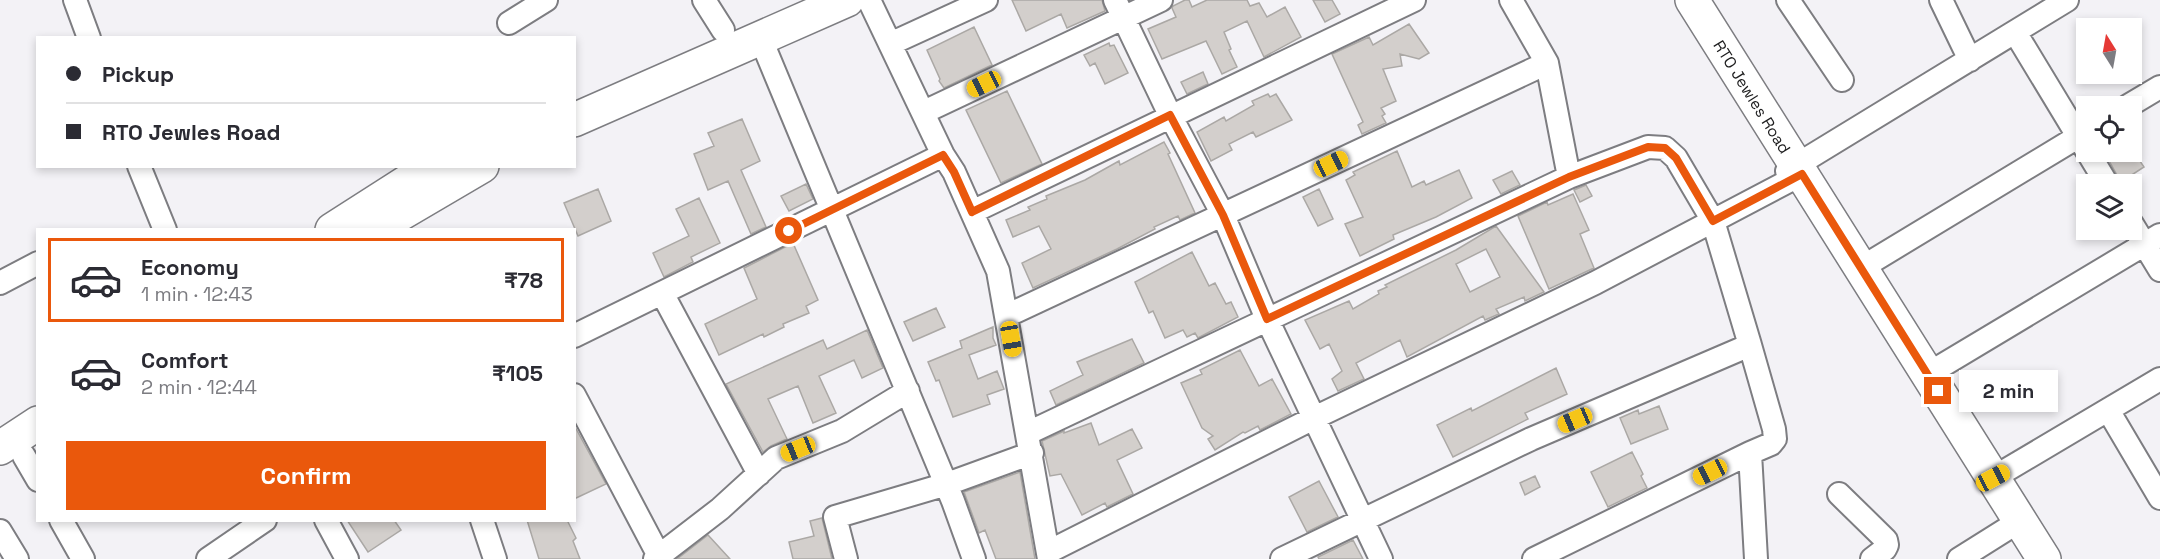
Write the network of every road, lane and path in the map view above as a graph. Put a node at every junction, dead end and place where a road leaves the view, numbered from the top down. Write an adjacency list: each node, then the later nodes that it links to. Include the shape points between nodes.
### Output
1 (75, 0): 20 (street)
2 (546, 0): 17 (street)
3 (704, 0): 18 (street)
4 (795, 0): 18 (highway)
5 (847, 0): 21 (highway)
6 (869, 0): 22 (street)
7 (986, 0): 22 (street)
8 (1161, 0): 16 (street)
9 (1414, 0): 30 (street)
10 (1511, 0): 24 (street)
11 (1679, 0): 38 (highway, RTO Jewles Road)
12 (1692, 0): 38 (highway, RTO Jewles Road)
13 (1788, 0): 25 (street)
14 (1941, 0): 23 (street)
15 (2067, 0): 19 (street)
16 (1119, 9): 29 (street); 30 (street)
17 (509, 23)
18 (723, 30): 27 (highway)
19 (2015, 32): 23 (street); 32 (street)
20 (88, 36)
21 (760, 37): 31 (highway); 40 (street)
22 (890, 44): 29 (street)
23 (1970, 60): 38 (street)
24 (1548, 63): 39 (street); 42 (street)
25 (1842, 80)
26 (2160, 87): 28 (street)
27 (576, 94)
28 (2142, 98)
29 (924, 112): 34 (street)
30 (1170, 115): 41 (street); 42 (street)
31 (576, 119)
32 (2076, 125)
33 (2076, 138): 49 (street)
34 (943, 155): 40 (street); 41 (street)
35 (140, 168): 45 (street)
36 (430, 168): 43 (highway)
37 (478, 168): 43 (highway)
38 (1794, 173): 44 (street); 49 (highway, RTO Jewles Road); 77 (highway, RTO Jewles Road)
39 (1569, 177): 44 (street, via 1648,147 1665,148 1676,158); 54 (street)
40 (831, 210): 52 (street); 59 (street)
41 (972, 212): 53 (street, via 998,271)
42 (1223, 215): 53 (street); 54 (street)
43 (379, 221): 46 (highway)
44 (1713, 221): 56 (street); 62 (street, via 1595,283)
45 (164, 228)
46 (342, 228)
47 (2152, 240): 50 (street); 57 (street)
48 (36, 264): 51 (street)
49 (1861, 268): 57 (highway, RTO Jewles Road)
50 (2160, 270)
51 (0, 283)
52 (662, 293): 55 (street); 67 (street)
53 (1006, 316): 64 (street)
54 (1267, 319): 62 (street); 64 (street)
55 (576, 335)
56 (1750, 345): 65 (street, via 1775,439); 72 (street, via 1531,439)
57 (1928, 374): 68 (highway, RTO Jewles Road)
58 (2160, 380): 61 (street)
59 (908, 391): 67 (street, via 842,431 776,458); 69 (street)
60 (576, 399): 81 (street)
61 (2108, 410): 68 (street); 71 (street)
62 (1314, 418): 72 (street); 80 (street)
63 (36, 427): 66 (highway)
64 (1030, 443): 69 (street); 80 (street)
65 (1749, 453): 90 (street); 91 (street)
66 (20, 461)
67 (759, 474): 81 (street)
68 (1993, 478): 95 (highway, RTO Jewles Road)
69 (947, 484): 86 (street, via 835,517); 87 (street)
70 (1839, 494): 92 (street, via 1886,540 1886,549)
71 (2160, 498)
72 (1362, 519): 88 (street); 89 (street)
73 (62, 522): 83 (street)
74 (263, 522): 79 (street)
75 (327, 522): 84 (street)
76 (483, 522): 85 (street)
77 (2010, 527): 93 (street); 94 (highway, RTO Jewles Road)
78 (0, 531): 82 (street)
79 (222, 555)
80 (1049, 556)
81 (657, 557)
82 (17, 559)
83 (83, 559)
84 (347, 559)
85 (495, 559)
86 (846, 559)
87 (974, 559)
88 (1282, 559)
89 (1381, 559)
90 (1534, 559)
91 (1756, 559)
92 (1872, 559)
93 (1959, 559)
94 (2030, 559)
95 (2044, 559)

